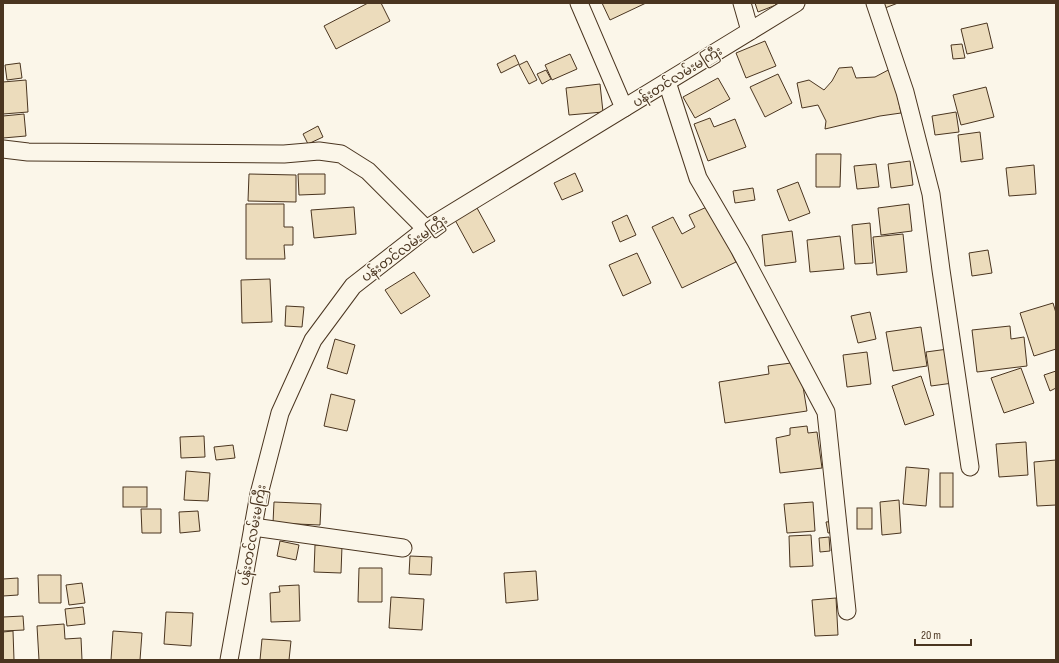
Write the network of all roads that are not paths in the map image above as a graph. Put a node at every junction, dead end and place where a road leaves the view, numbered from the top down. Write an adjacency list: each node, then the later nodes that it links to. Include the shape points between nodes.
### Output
1 (579, 3): 7 (street)
2 (742, 3): 5 (street)
3 (796, 3): 5 (street, ပန်းတင်လမ်းမကြီး)
4 (875, 3): 10 (street, via 905,92 931,194)
5 (750, 31): 6 (street, ပန်းတင်လမ်းမကြီး)
6 (667, 82): 7 (street, ပန်းတင်လမ်းမကြီး); 13 (street, via 698,178 740,250 826,412)
7 (624, 108): 9 (street, ပန်းတင်လမ်းမကြီး)
8 (3, 149): 9 (street, via 28,152 284,154 319,151 341,154 368,171)
9 (426, 229): 11 (street, ပန်းတင်လမ်းမကြီး, via 353,286 313,340 280,414)
10 (970, 467)
11 (253, 527): 12 (street); 14 (street, ပန်းတင်လမ်းမကြီး)
12 (403, 548)
13 (847, 611)
14 (230, 660)

